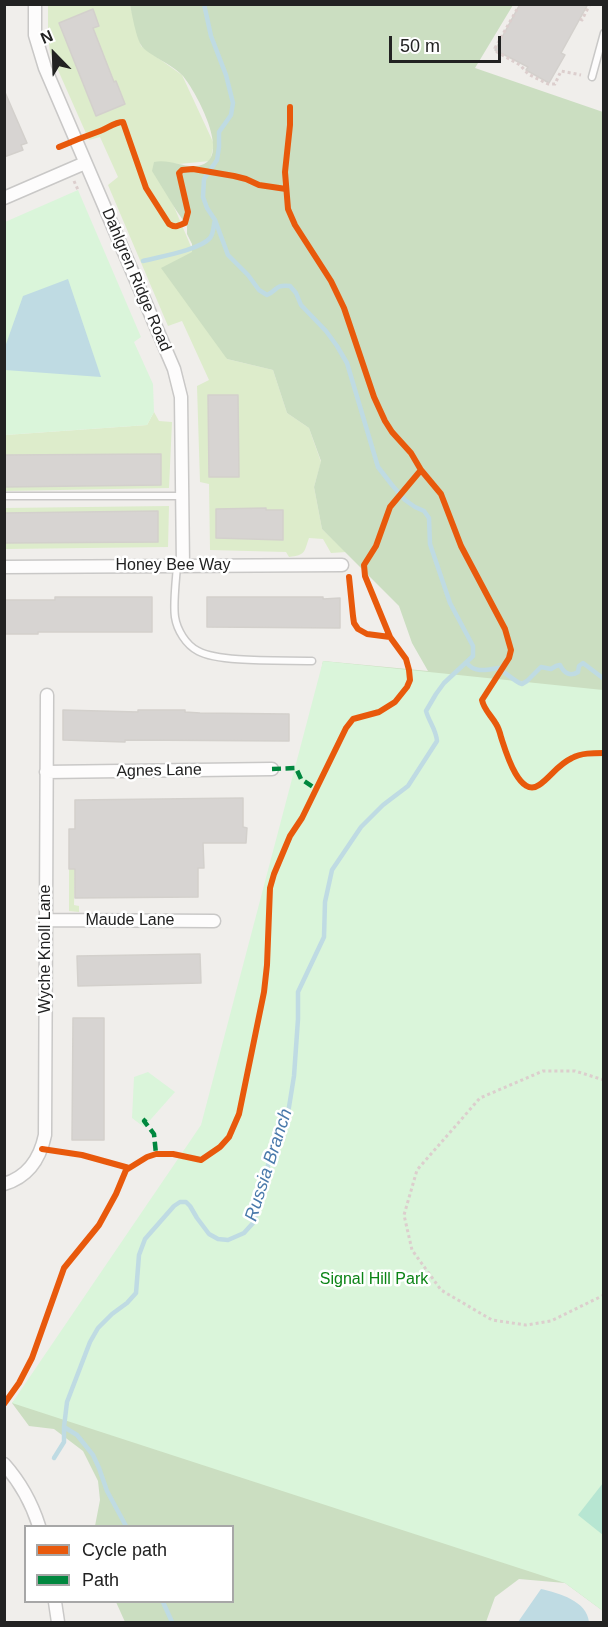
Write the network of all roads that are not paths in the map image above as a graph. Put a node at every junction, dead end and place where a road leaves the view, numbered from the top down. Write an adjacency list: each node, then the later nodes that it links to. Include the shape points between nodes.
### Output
1 (35, 4): 4 (street, Dahlgren Ridge Road, via 39,53)
2 (603, 33): 3 (lane)
3 (592, 77)
4 (86, 163): 5 (street); 7 (street, Dahlgren Ridge Road, via 177,376 181,397)
5 (4, 198)
6 (4, 496): 7 (lane)
7 (182, 496): 9 (street, Dahlgren Ridge Road)
8 (342, 565): 9 (street, Honey Bee Way)
9 (180, 566): 10 (street, Honey Bee Way); 11 (lane, via 175,617 190,647 227,658)
10 (4, 567)
11 (312, 661)
12 (47, 695): 14 (street, Wyche Knoll Lane)
13 (272, 769): 14 (street, Agnes Lane)
14 (46, 772): 15 (street, Wyche Knoll Lane)
15 (46, 920): 16 (street, Maude Lane); 17 (street, Wyche Knoll Lane, via 45,1136 32,1166)
16 (214, 921)
17 (4, 1184)
18 (4, 1464): 19 (street, via 26,1496)
19 (38, 1525)
20 (55, 1603): 21 (street)
21 (58, 1623)

